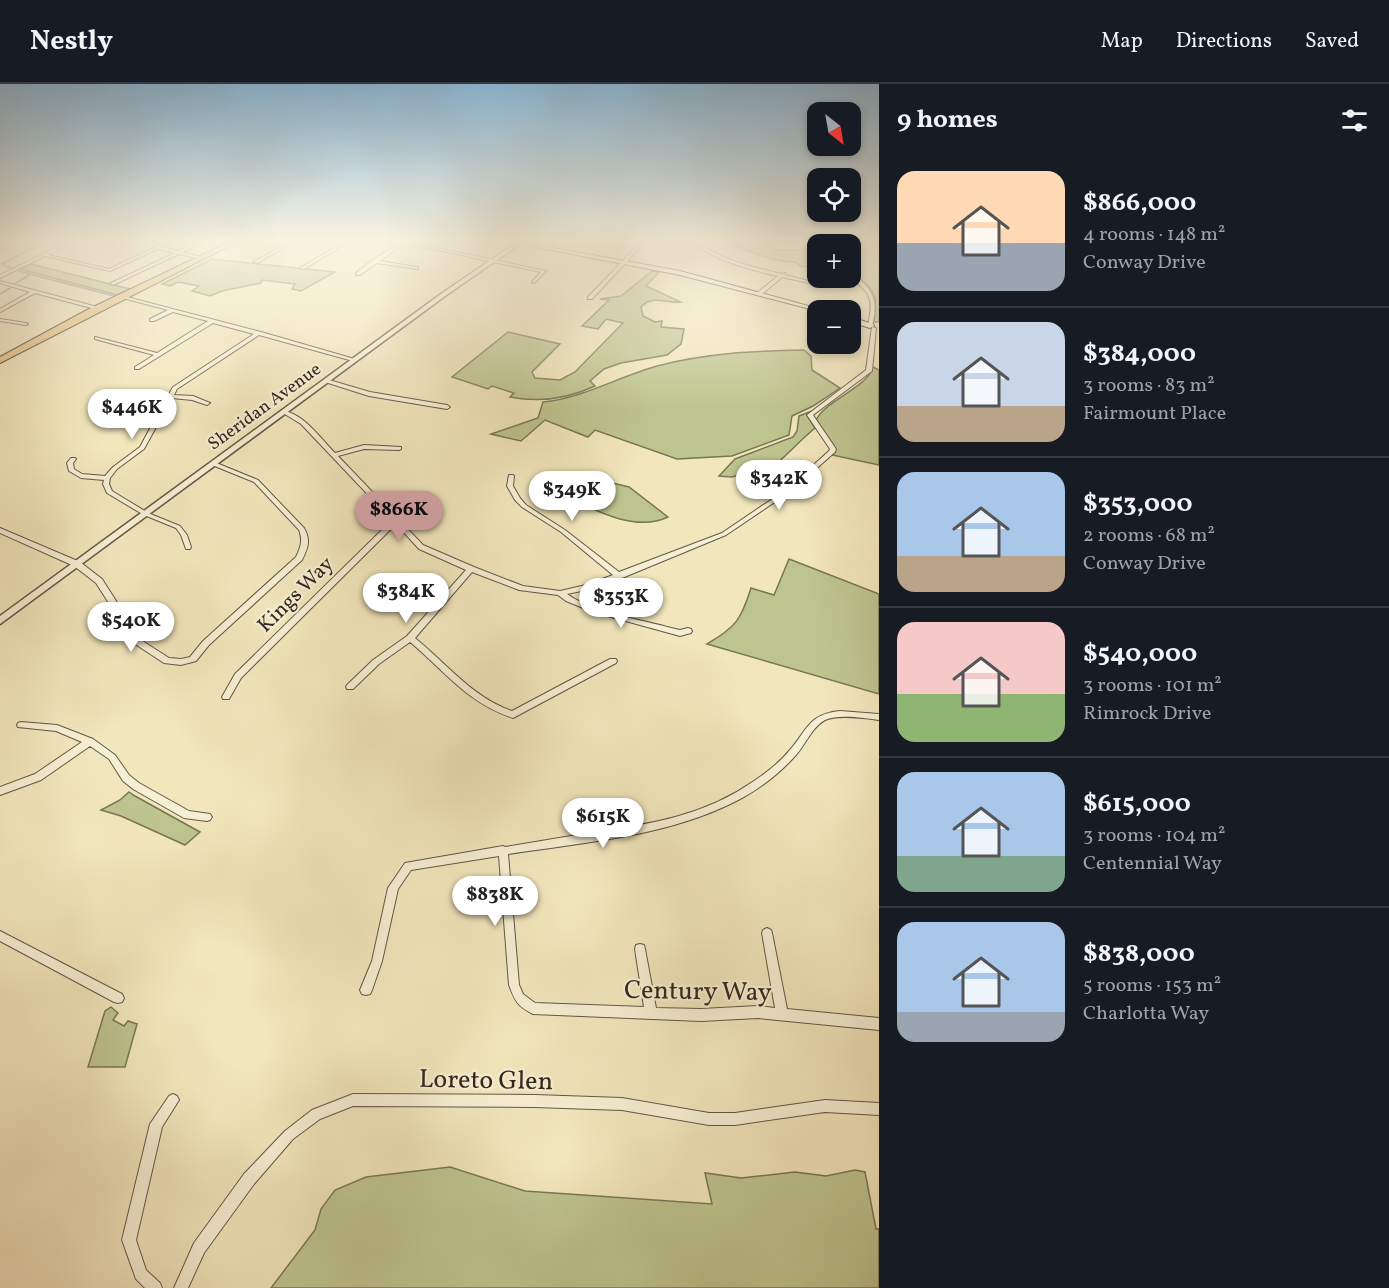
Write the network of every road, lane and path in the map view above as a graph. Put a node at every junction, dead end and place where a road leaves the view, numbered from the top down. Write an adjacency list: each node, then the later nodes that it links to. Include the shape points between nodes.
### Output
1 (22, 298): 11 (street)
2 (55, 298): 9 (street)
3 (123, 298): 9 (main road)
4 (129, 298): 10 (street)
5 (440, 298): 21 (street, Sheridan Avenue)
6 (775, 298): 8 (main road)
7 (874, 298): 16 (street)
8 (807, 307)
9 (98, 310): 20 (main road); 22 (main road)
10 (172, 310): 13 (street); 14 (street)
11 (0, 311)
12 (0, 320): 15 (street)
13 (152, 320)
14 (212, 321): 17 (street); 19 (street)
15 (26, 324)
16 (874, 328): 43 (street, via 869,371 810,415 833,449 830,454 789,490 724,534)
17 (259, 333): 21 (street); 25 (street, via 184,380)
18 (97, 338): 19 (street)
19 (158, 355): 23 (street)
20 (0, 360)
21 (355, 360): 24 (street, Sheridan Avenue)
22 (0, 365)
23 (137, 368)
24 (327, 381): 27 (street, via 369,394); 28 (street, Sheridan Avenue)
25 (169, 396): 26 (street); 29 (street)
26 (207, 403)
27 (447, 407)
28 (285, 412): 32 (street, via 303,423); 34 (street, Sheridan Avenue)
29 (159, 417): 30 (street); 36 (street, via 142,448)
30 (124, 418)
31 (399, 448): 32 (street, via 364,447)
32 (334, 455): 38 (street)
33 (73, 459): 36 (street, via 71,470 81,476)
34 (214, 464): 37 (street, Sheridan Avenue); 41 (street, via 256,481 303,529 306,545 299,558 193,659 167,661 138,642 99,581)
35 (511, 476): 43 (street, via 510,486 524,506 563,531)
36 (107, 478): 37 (street, via 109,492)
37 (146, 514): 40 (street, via 178,527); 41 (street, Sheridan Avenue)
38 (395, 521): 42 (street, via 421,547); 50 (street, Kings Way, via 238,676)
39 (0, 530): 41 (street)
40 (188, 548)
41 (77, 564): 45 (street, Sheridan Avenue)
42 (471, 569): 44 (street, via 522,588); 47 (street)
43 (619, 576): 44 (street)
44 (557, 592): 46 (street, via 568,601 670,631)
45 (0, 621)
46 (688, 631)
47 (410, 638): 48 (street, via 466,690 502,713 513,715); 49 (street, via 375,662)
48 (613, 661)
49 (350, 687)
50 (226, 697)
51 (879, 717): 56 (street, via 820,718 773,773 745,793 685,819)
52 (21, 725): 53 (street, via 57,728)
53 (90, 741): 54 (street, via 38,777); 55 (street, via 112,757 136,786 187,815)
54 (0, 790)
55 (207, 817)
56 (503, 850): 60 (street, via 408,866 393,888 377,961); 62 (street, Century Way, via 514,985 519,998 533,1008)
57 (767, 933): 63 (street)
58 (0, 936): 61 (street)
59 (640, 949): 62 (street)
60 (366, 990)
61 (118, 998)
62 (651, 1012): 63 (street, Century Way)
63 (782, 1014): 64 (street, Century Way)
64 (879, 1024)
65 (173, 1100): 67 (street, via 156,1124 129,1240 141,1274)
66 (879, 1109): 68 (street, Loreto Glen, via 825,1106 709,1119 622,1104 353,1101 316,1114 257,1170 204,1240)
67 (155, 1288)
68 (181, 1288)

